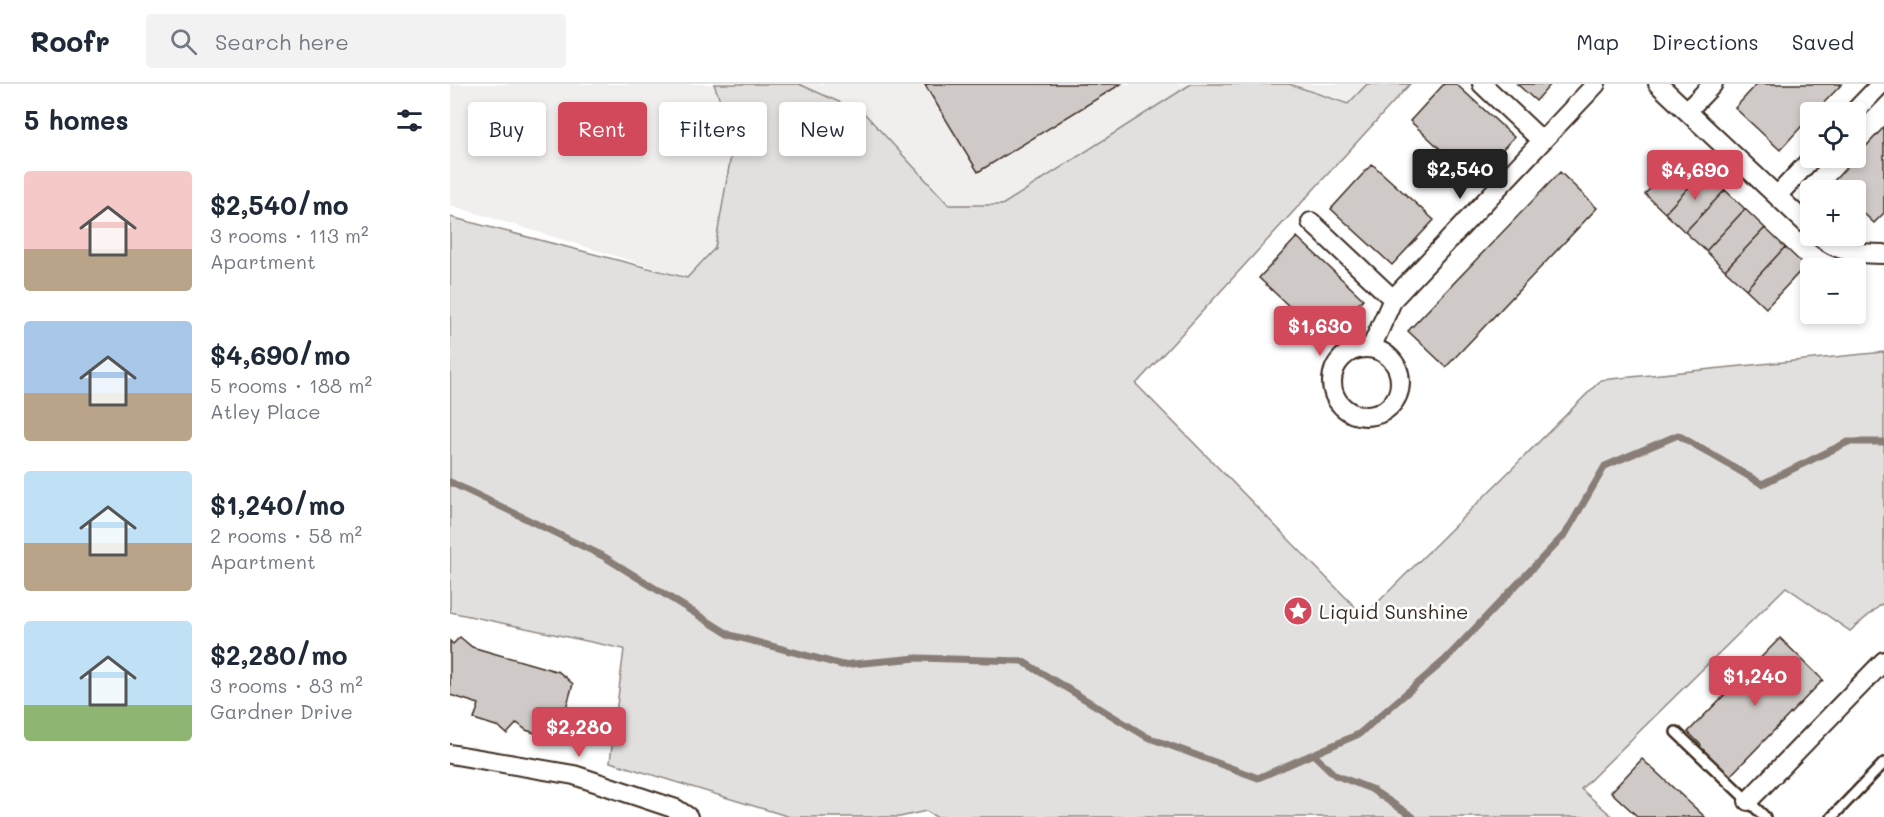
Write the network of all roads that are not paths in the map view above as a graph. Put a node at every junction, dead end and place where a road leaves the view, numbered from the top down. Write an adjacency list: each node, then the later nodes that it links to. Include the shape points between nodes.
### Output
1 (1482, 84): 8 (street)
2 (1596, 84): 8 (street)
3 (1658, 84): 7 (street)
4 (1713, 84): 7 (street)
5 (1881, 84): 6 (street)
6 (1864, 102)
7 (1687, 111): 10 (street)
8 (1541, 140): 15 (street)
9 (1803, 168): 10 (street)
10 (1777, 196): 11 (street)
11 (1800, 218)
12 (1311, 222): 15 (street)
13 (1837, 246): 14 (street, via 1852,253)
14 (1884, 254)
15 (1393, 299): 16 (street)
16 (1371, 348)
17 (1883, 663): 21 (street)
18 (1676, 732): 21 (lane)
19 (450, 754): 22 (street, via 574,775 676,809)
20 (1884, 763): 24 (lane)
21 (1748, 801): 23 (lane)
22 (688, 817)
23 (1765, 817)
24 (1832, 817)

